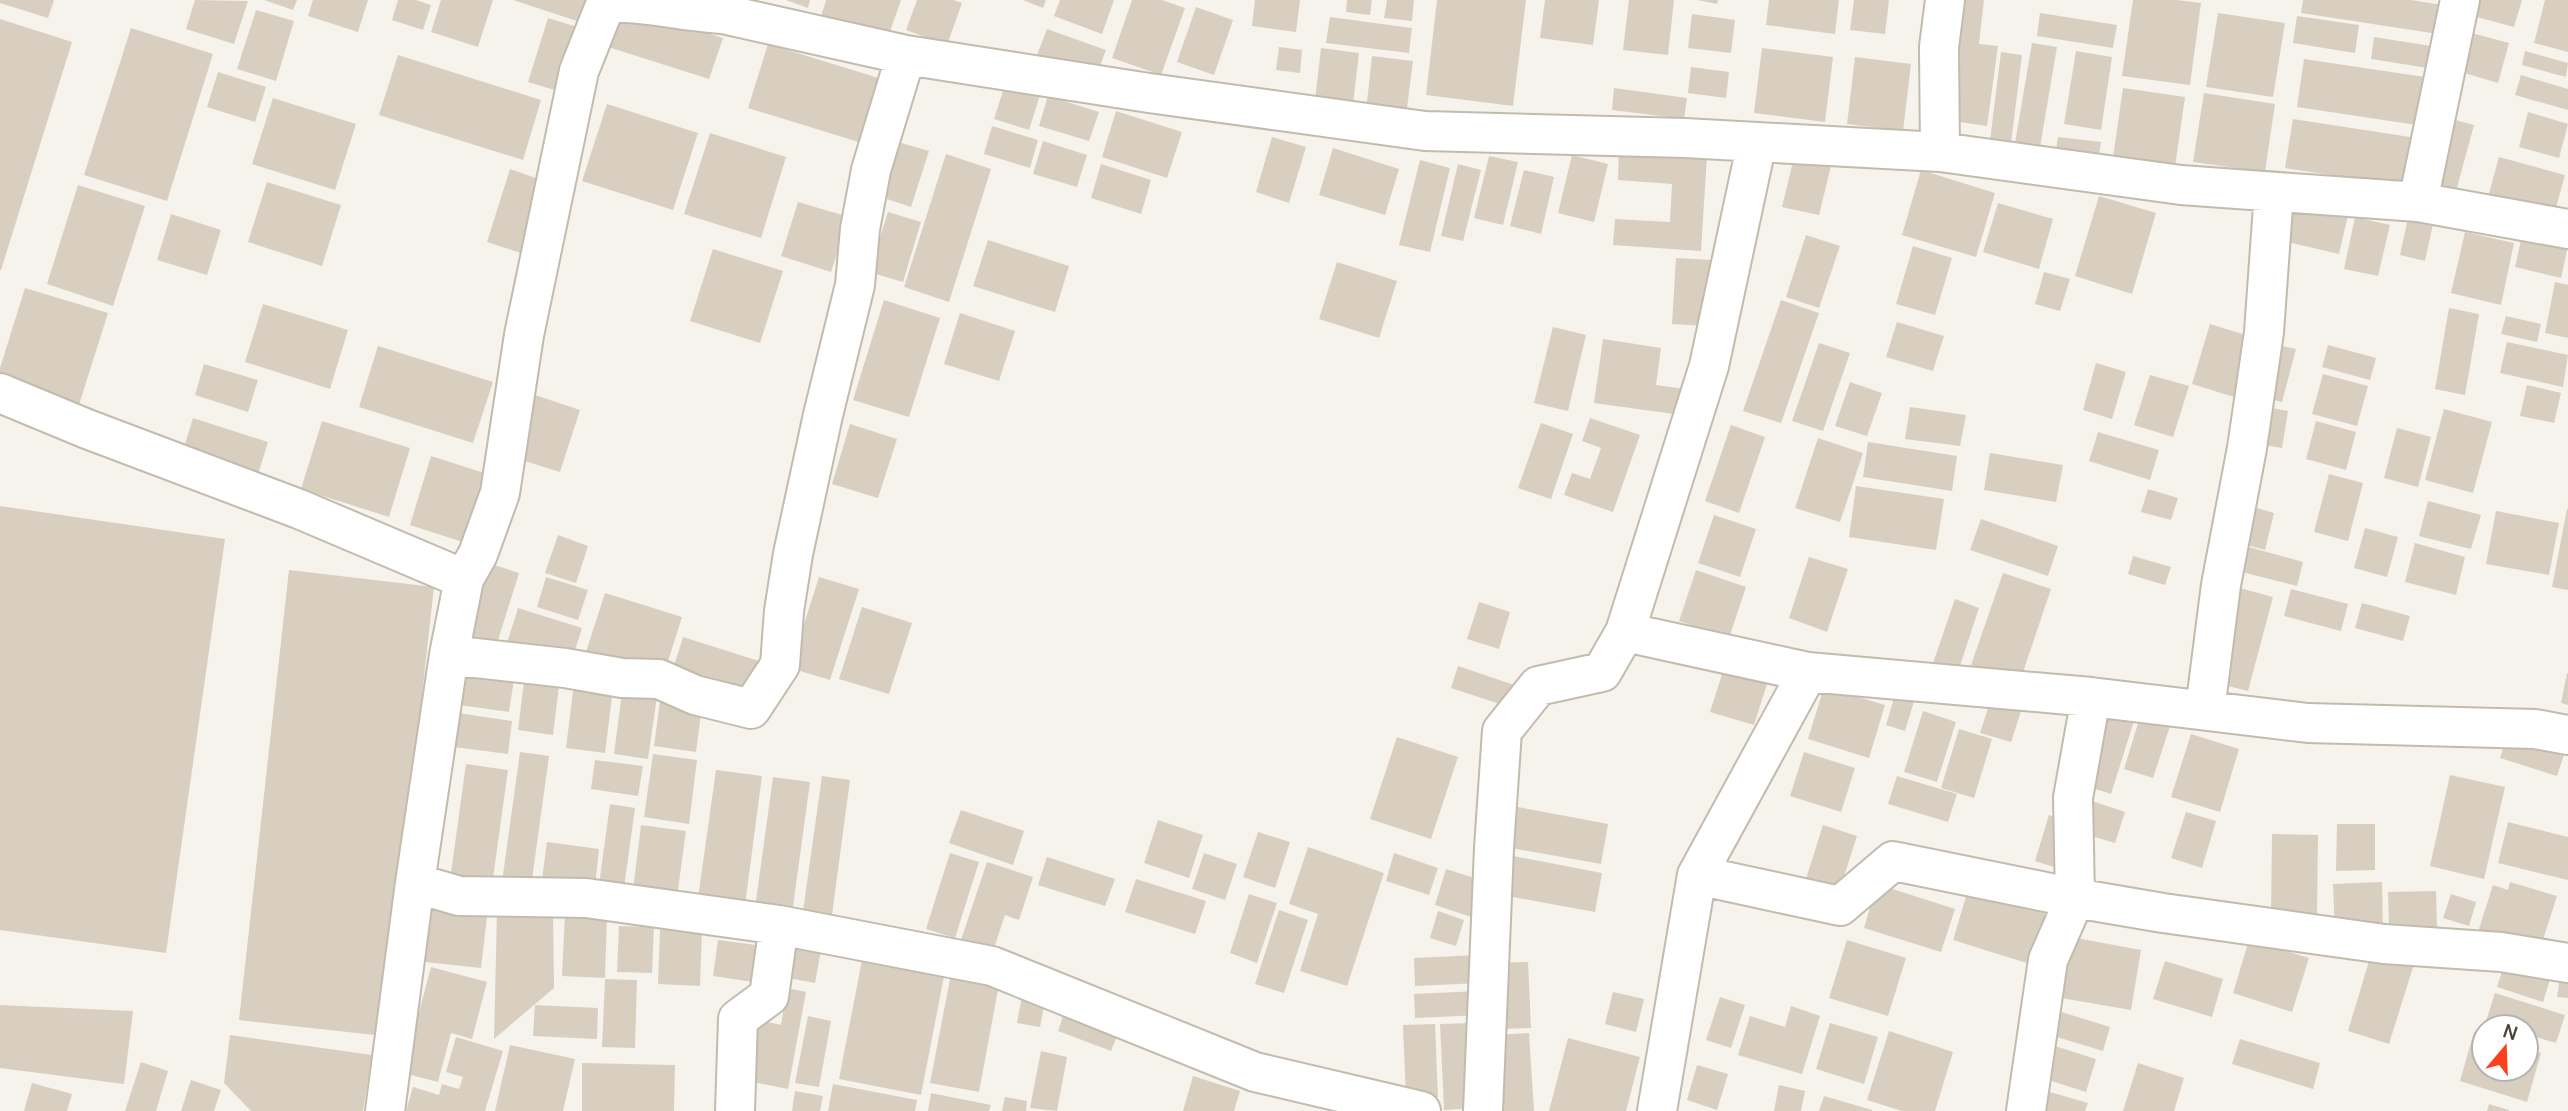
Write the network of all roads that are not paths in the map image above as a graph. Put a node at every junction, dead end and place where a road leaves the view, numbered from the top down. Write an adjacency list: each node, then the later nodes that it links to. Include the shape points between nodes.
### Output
1 (1945, 0): 6 (street, via 1938,47)
2 (2460, 0): 8 (street)
3 (724, 7): 4 (street); 11 (street, via 694,12 634,2 606,3 579,71 524,335 500,493)
4 (906, 55): 5 (street, via 1425,131); 13 (street, via 869,182 855,285 793,554 780,665 751,709 695,695 659,679)
5 (1756, 142): 6 (street); 12 (street, via 1709,366)
6 (1940, 152): 7 (street, via 2181,185)
7 (2274, 192): 8 (street); 16 (street, via 2264,332)
8 (2418, 202): 9 (street)
9 (2568, 229)
10 (0, 393): 11 (street, via 299,509)
11 (464, 579): 13 (street)
12 (1625, 632): 14 (street); 26 (street, via 1602,672 1538,687 1502,731)
13 (449, 654): 19 (street)
14 (1808, 672): 15 (street); 18 (street)
15 (2091, 697): 16 (street); 20 (street, via 2073,798)
16 (2205, 710): 17 (street, via 2308,723 2535,729)
17 (2568, 735)
18 (1697, 875): 20 (street, via 1840,906 1893,861); 27 (street)
19 (415, 883): 21 (street, via 459,895 586,898); 23 (street)
20 (2076, 898): 22 (street, via 2384,944 2501,952); 28 (street, via 2048,960)
21 (779, 925): 24 (street, via 769,996 738,1019); 25 (street, via 992,966 1255,1072)
22 (2568, 963)
23 (385, 1111)
24 (735, 1111)
25 (1421, 1111)
26 (1483, 1111)
27 (1657, 1111)
28 (2026, 1111)

